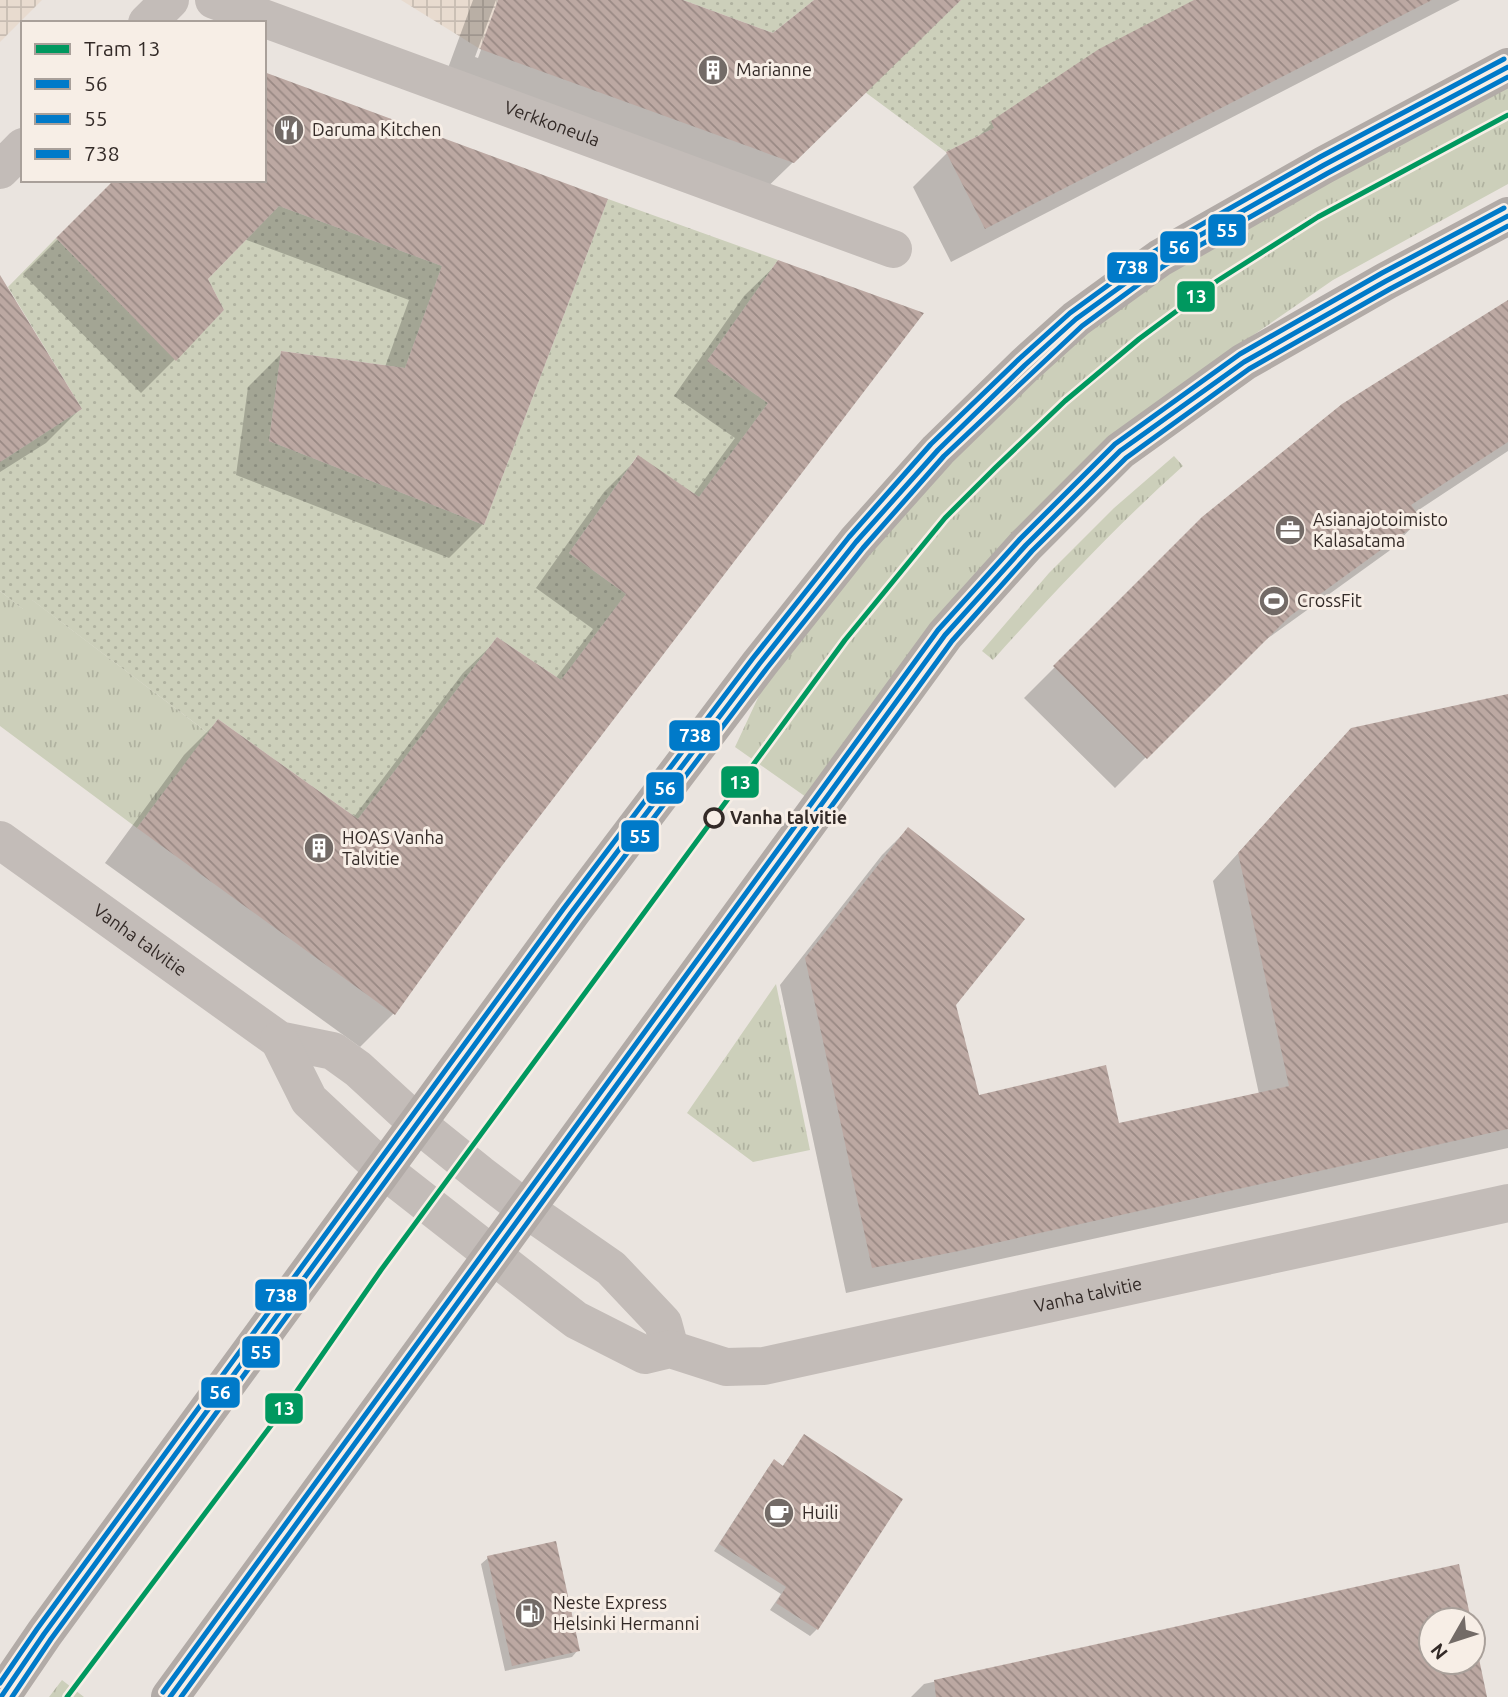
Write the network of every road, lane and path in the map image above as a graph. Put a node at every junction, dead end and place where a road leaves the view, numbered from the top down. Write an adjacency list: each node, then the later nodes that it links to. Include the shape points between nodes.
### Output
1 (170, 0): 3 (street)
2 (214, 0): 8 (street, Verkkoneula)
3 (149, 21)
4 (1508, 67): 11 (main road, via 1160,258 1076,319 1025,365 938,450 856,542 571,913)
5 (21, 149): 6 (street)
6 (0, 170)
7 (1508, 216): 14 (main road, via 1244,362 1120,451 1026,545 945,635)
8 (893, 249)
9 (0, 840): 10 (street, Vanha talvitie)
10 (279, 1040): 11 (street, Vanha talvitie, via 333,1051); 12 (street, Vanha talvitie, via 309,1100)
11 (418, 1124): 12 (main road); 14 (street, Vanha talvitie)
12 (384, 1170): 15 (street, Vanha talvitie); 17 (main road)
13 (1508, 1203): 16 (street, Vanha talvitie, via 764,1366 726,1367)
14 (526, 1209): 15 (main road); 16 (street, Vanha talvitie, via 611,1268 663,1322)
15 (493, 1255): 16 (street, Vanha talvitie, via 576,1320 645,1355); 18 (main road)
16 (670, 1349)
17 (1, 1697)
18 (170, 1697)

